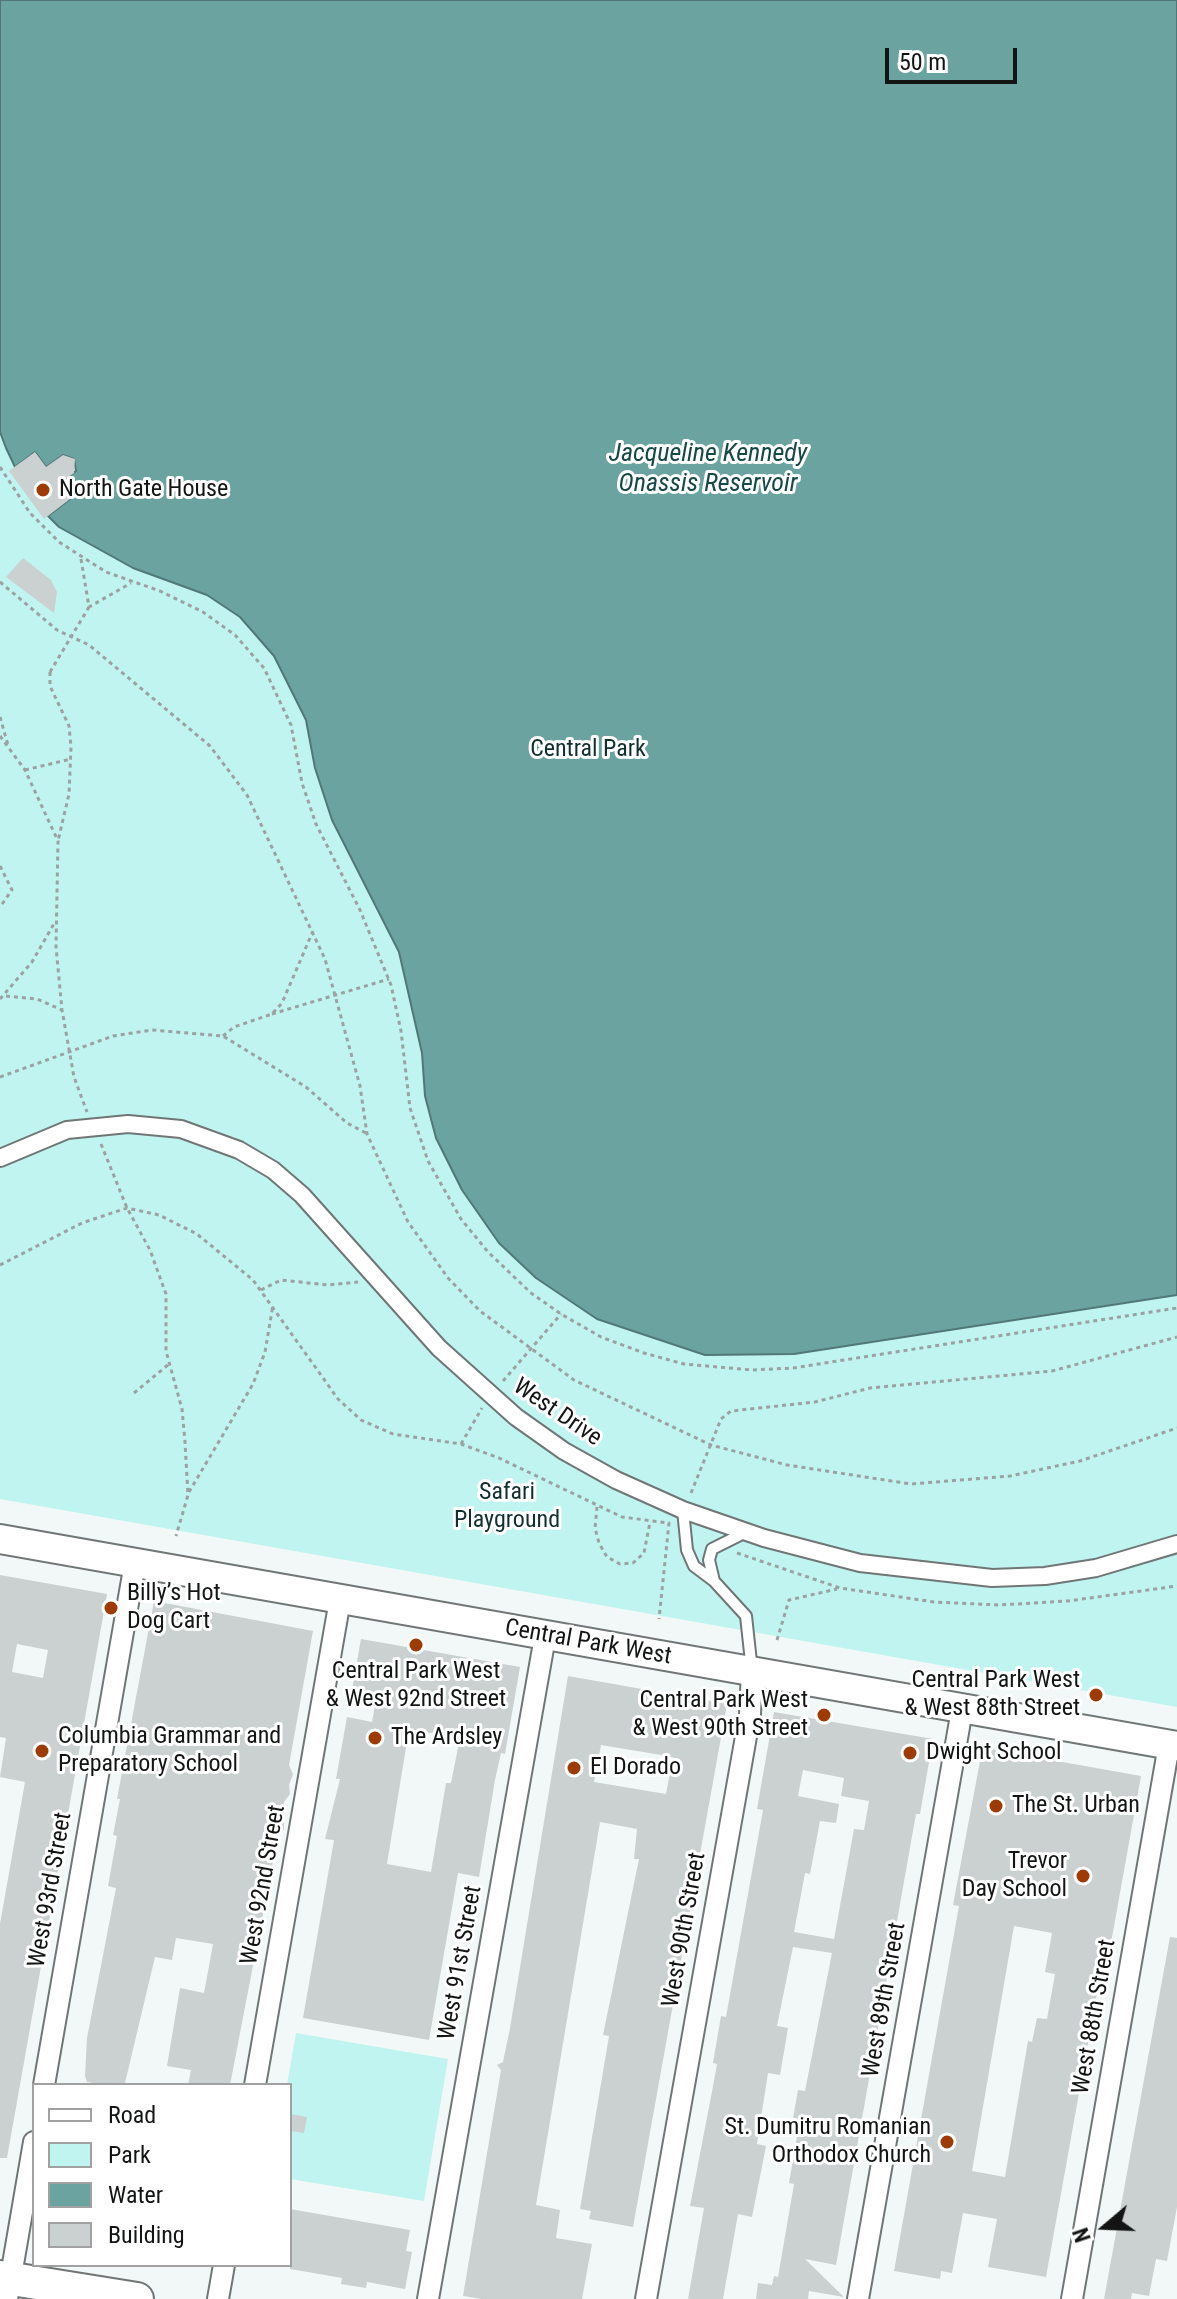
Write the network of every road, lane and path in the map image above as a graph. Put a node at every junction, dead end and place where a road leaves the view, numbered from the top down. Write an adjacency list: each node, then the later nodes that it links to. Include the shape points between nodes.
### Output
1 (0, 467): 2 (path)
2 (2, 475): 3 (path, via 30,513)
3 (81, 558): 5 (path); 6 (path)
4 (0, 582): 16 (path, via 57,630 89,645 210,746 247,795)
5 (131, 583): 6 (path); 17 (path, via 203,612 235,635 264,668 291,725 316,824)
6 (89, 607): 10 (path, bridge, via 50,672 50,686 69,726)
7 (0, 717): 9 (path)
8 (0, 736): 9 (path)
9 (9, 749): 11 (path)
10 (71, 759): 11 (path); 12 (path)
11 (25, 770): 12 (path)
12 (58, 841): 15 (path)
13 (0, 866): 14 (path, via 12,890)
14 (0, 907)
15 (56, 919): 19 (path, via 47,941); 21 (path)
16 (313, 931): 18 (path); 22 (path, via 290,987)
17 (389, 979): 18 (path); 36 (path, via 410,1108 428,1161 461,1219 488,1252)
18 (336, 995): 22 (path); 27 (path)
19 (6, 996): 20 (path); 21 (path, via 37,999)
20 (0, 999)
21 (62, 1010): 24 (path)
22 (272, 1014): 23 (path)
23 (223, 1036): 24 (path, via 152,1030); 27 (path, via 306,1087)
24 (68, 1051): 25 (path); 26 (path)
25 (0, 1077)
26 (87, 1112)
27 (367, 1134): 38 (path, via 427,1252 480,1311)
28 (98, 1136): 30 (path)
29 (0, 1158): 32 (street, West Drive, via 67,1130 111,1124 160,1126 220,1141 287,1182)
30 (127, 1208): 31 (path, via 82,1223); 33 (path, via 159,1215 197,1234); 39 (path, via 166,1294)
31 (0, 1265)
32 (373, 1275): 33 (path, via 342,1285 281,1280); 49 (street, West Drive, via 446,1356 516,1417 577,1458)
33 (261, 1290): 34 (path)
34 (273, 1305): 44 (path, via 352,1414 393,1434); 48 (path, via 253,1384)
35 (1177, 1308): 36 (path, via 752,1370 695,1366 644,1353)
36 (561, 1314): 38 (path)
37 (1177, 1337): 45 (path, via 1052,1371 870,1388 815,1402 731,1411 721,1419)
38 (532, 1349): 40 (path); 45 (path, via 574,1380)
39 (169, 1364): 41 (path); 48 (path, via 182,1409)
40 (499, 1387)
41 (134, 1393)
42 (484, 1404): 44 (path)
43 (1177, 1428): 45 (path, via 1080,1461 942,1484 860,1478)
44 (461, 1444): 46 (path)
45 (711, 1445): 49 (path)
46 (512, 1462): 47 (path); 50 (path)
47 (509, 1470)
48 (188, 1495): 53 (path)
49 (686, 1504): 52 (street, West Drive); 57 (lane, West 90th Street, via 683,1528 690,1559)
50 (597, 1507): 51 (path); 51 (path, via 599,1543 607,1557 620,1564 642,1557)
51 (650, 1521): 60 (path, via 669,1523)
52 (746, 1532): 55 (street, West Drive, via 860,1563 992,1578 1083,1570); 57 (lane, via 712,1549)
53 (176, 1536)
54 (0, 1539): 56 (main road, Central Park West)
55 (1177, 1544)
56 (135, 1563): 59 (main road, Central Park West); 66 (street, West 93rd Street)
57 (714, 1581): 63 (lane, West 90th Street, via 746,1616)
58 (840, 1588): 62 (path, via 789,1600)
59 (340, 1600): 61 (main road, Central Park West); 67 (street, West 92nd Street)
60 (659, 1619)
61 (545, 1637): 63 (main road, Central Park West); 73 (street, West 91st Street)
62 (777, 1640)
63 (752, 1671): 64 (main road, Central Park West); 74 (street, West 90th Street, via 750,1714)
64 (962, 1710): 65 (main road, Central Park West); 75 (street, West 89th Street)
65 (1173, 1746): 76 (street, West 88th Street)
66 (44, 2083)
67 (255, 2083)
68 (32, 2152): 70 (street)
69 (224, 2267): 72 (street)
70 (6, 2285): 71 (main road)
71 (137, 2299)
72 (218, 2299)
73 (428, 2299)
74 (646, 2299)
75 (858, 2299)
76 (1072, 2299)

